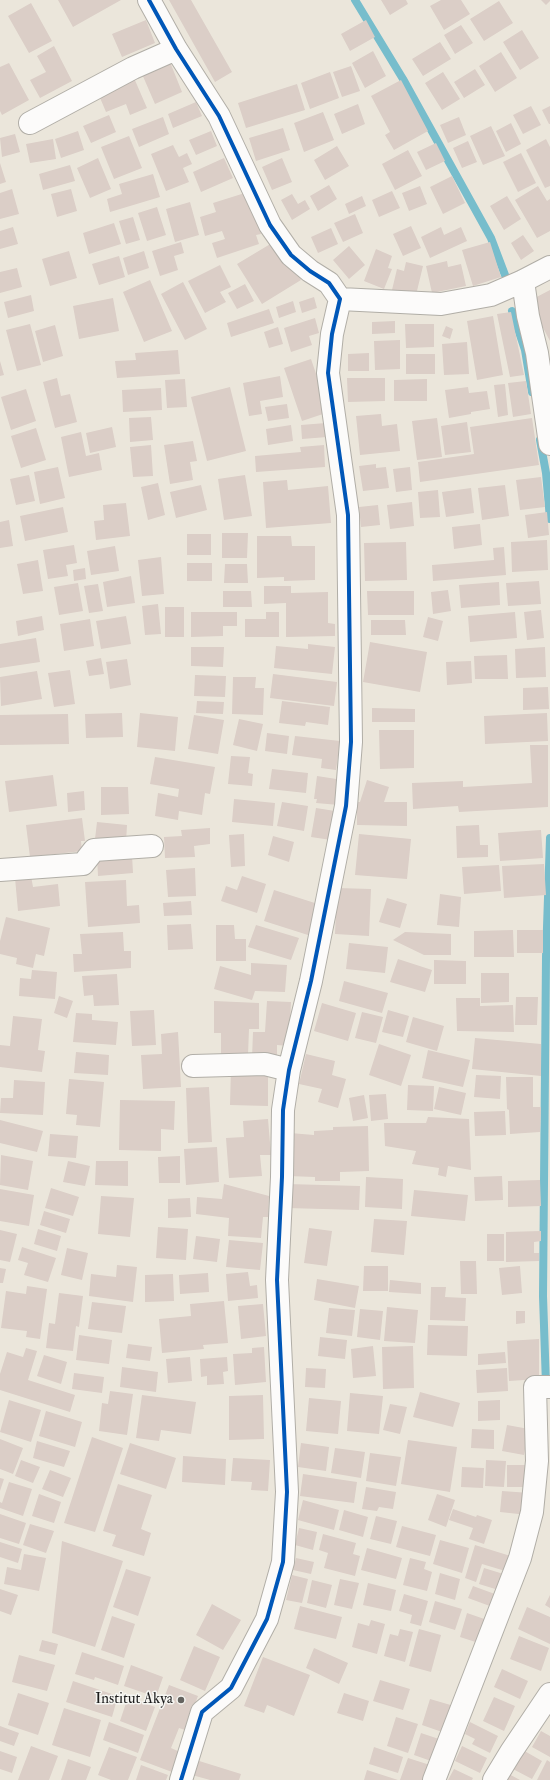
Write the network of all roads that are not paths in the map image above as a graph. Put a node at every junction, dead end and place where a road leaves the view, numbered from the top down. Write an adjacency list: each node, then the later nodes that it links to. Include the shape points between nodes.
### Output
1 (149, 0): 2 (street)
2 (176, 49): 3 (street, via 133,68); 6 (street, via 219,116 270,225 291,255 329,283)
3 (30, 123)
4 (550, 267): 5 (street)
5 (523, 282): 6 (street, via 491,295 440,304); 7 (street)
6 (340, 299): 11 (street, via 332,334 328,373 348,515 351,742 346,806 311,981)
7 (550, 444)
8 (152, 846): 9 (street, via 94,850 83,864)
9 (0, 870)
10 (193, 1066): 11 (street, via 265,1064)
11 (289, 1070): 14 (street, via 283,1110 277,1280 287,1492 283,1562 267,1619 231,1688 202,1712)
12 (550, 1388): 15 (street, via 535,1387 537,1461 532,1512 520,1558)
13 (550, 1694): 16 (street)
14 (181, 1780)
15 (434, 1780)
16 (494, 1780)

